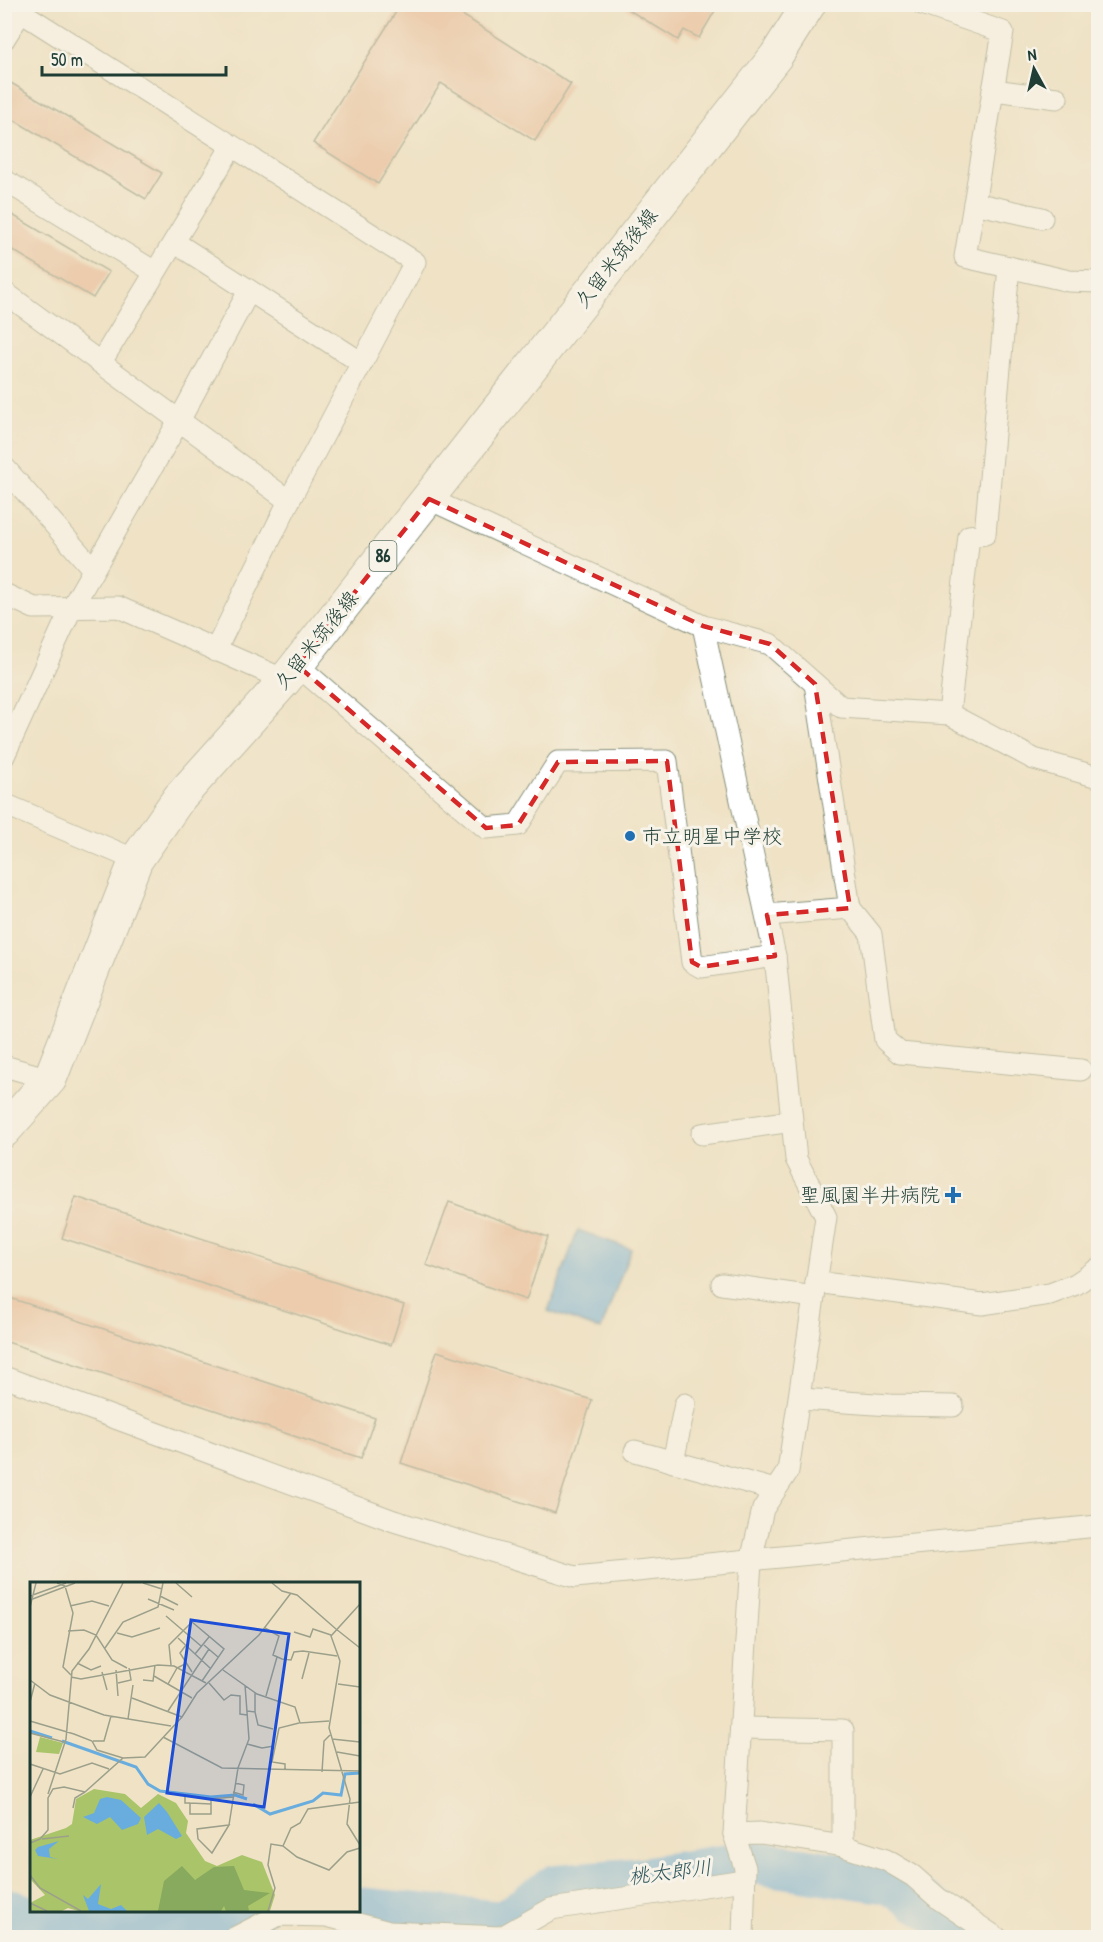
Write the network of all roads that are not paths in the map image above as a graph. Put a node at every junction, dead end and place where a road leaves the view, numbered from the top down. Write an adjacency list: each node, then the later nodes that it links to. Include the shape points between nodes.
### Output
1 (808, 4): 20 (main road, 久留米筑後線 / 86, via 776,56)
2 (922, 4): 4 (street, via 1003,32)
3 (6, 32): 6 (street, via 21,12)
4 (993, 90): 5 (street); 8 (street)
5 (1057, 98)
6 (232, 146): 10 (street); 17 (street, via 415,262)
7 (4, 180): 12 (street)
8 (974, 203): 9 (street); 11 (street, via 964,257)
9 (1042, 218)
10 (174, 242): 12 (street); 14 (street)
11 (1009, 267): 13 (street, via 1069,281); 29 (street, via 986,534 969,536)
12 (155, 272): 16 (street)
13 (1098, 282)
14 (249, 291): 17 (street); 18 (street)
15 (4, 292): 16 (street)
16 (101, 362): 18 (street)
17 (362, 363): 21 (street)
18 (180, 419): 21 (street); 22 (street)
19 (8, 478): 22 (street)
20 (429, 499): 25 (street); 27 (main road, 久留米筑後線 / 86)
21 (289, 501): 26 (street)
22 (93, 569): 24 (street)
23 (4, 594): 24 (street, via 34,608)
24 (72, 607): 26 (street, via 118,607); 30 (street)
25 (703, 626): 28 (street, via 770,644); 35 (street)
26 (215, 651): 27 (street)
27 (291, 673): 33 (main road, 久留米筑後線 / 86, via 179,798); 36 (street, via 486,828 518,825 558,762 667,761 692,962 701,967)
28 (815, 684): 29 (street, via 841,706); 34 (street)
29 (949, 714): 31 (street, via 1034,759)
30 (4, 756)
31 (1098, 777)
32 (4, 804): 33 (street)
33 (136, 860): 39 (main road, 久留米筑後線 / 86)
34 (850, 908): 35 (street); 38 (street, via 871,934 885,1040 900,1053)
35 (767, 915): 36 (street)
36 (776, 956): 40 (street)
37 (4, 1066): 39 (street)
38 (1081, 1070)
39 (50, 1079): 41 (main road, 久留米筑後線 / 86)
40 (792, 1121): 42 (street); 45 (street, via 796,1159 826,1217)
41 (4, 1131)
42 (702, 1134)
43 (1098, 1269): 45 (street, via 1076,1284 1050,1294 982,1304)
44 (722, 1284): 45 (street)
45 (815, 1289): 47 (street)
46 (4, 1377): 54 (street, via 394,1521 574,1577)
47 (801, 1399): 49 (street); 52 (street, via 788,1471)
48 (684, 1404): 51 (street)
49 (953, 1406)
50 (635, 1451): 51 (street)
51 (673, 1461): 52 (street)
52 (775, 1490): 54 (street, via 763,1509)
53 (1098, 1526): 54 (street)
54 (751, 1561): 55 (street)
55 (741, 1728): 56 (street); 57 (street, via 843,1730)
56 (734, 1834): 57 (street, via 760,1833); 58 (street, via 745,1868)
57 (843, 1846): 62 (street, via 886,1860 913,1876 939,1899)
58 (744, 1880): 59 (street, via 551,1909); 61 (street)
59 (500, 1937): 60 (street, via 389,1932 327,1916 279,1915)
60 (234, 1938)
61 (743, 1938)
62 (998, 1938)

